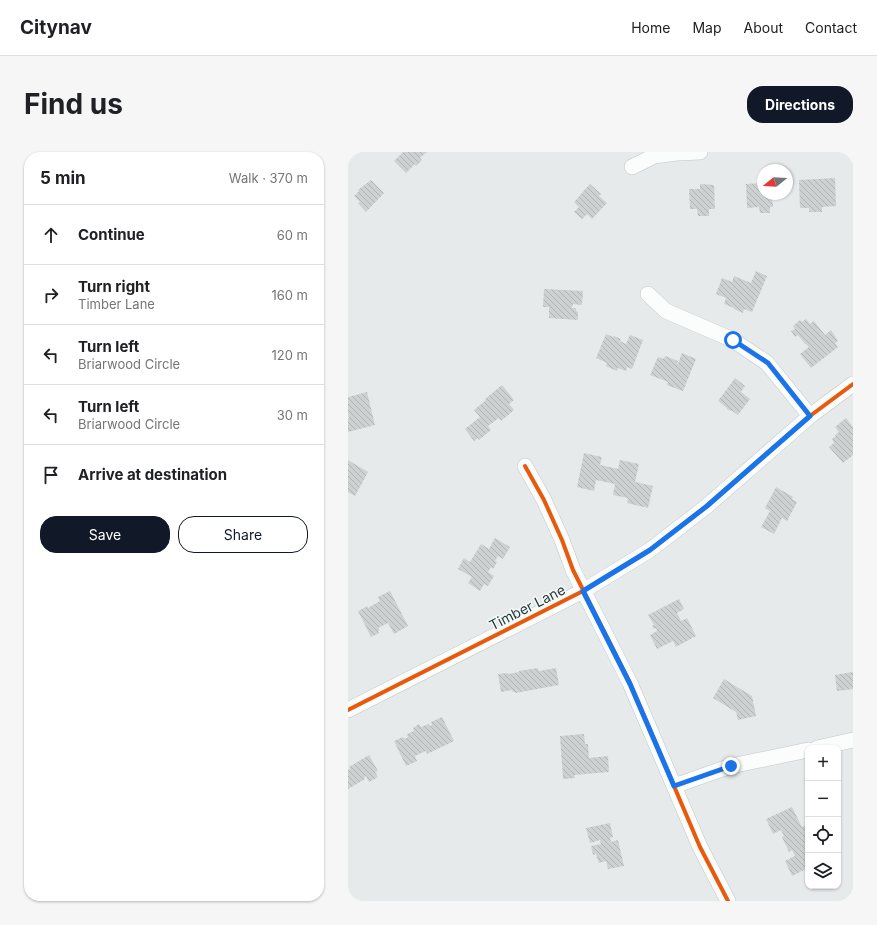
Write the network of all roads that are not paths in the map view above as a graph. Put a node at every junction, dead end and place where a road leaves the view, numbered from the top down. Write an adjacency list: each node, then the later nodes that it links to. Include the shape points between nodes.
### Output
1 (700, 152): 2 (street, via 654,156)
2 (632, 167)
3 (648, 294): 5 (street, via 666,311 733,340 768,363)
4 (853, 384): 5 (street, Timber Lane)
5 (810, 416): 7 (street, Timber Lane, via 707,506 650,550)
6 (525, 466): 7 (street, via 544,500)
7 (583, 591): 8 (street, Timber Lane); 12 (street, via 630,684)
8 (348, 710)
9 (853, 740): 10 (street)
10 (830, 745)
11 (805, 751): 12 (street, via 731,766)
12 (674, 786): 13 (street, via 700,847)
13 (728, 901)

